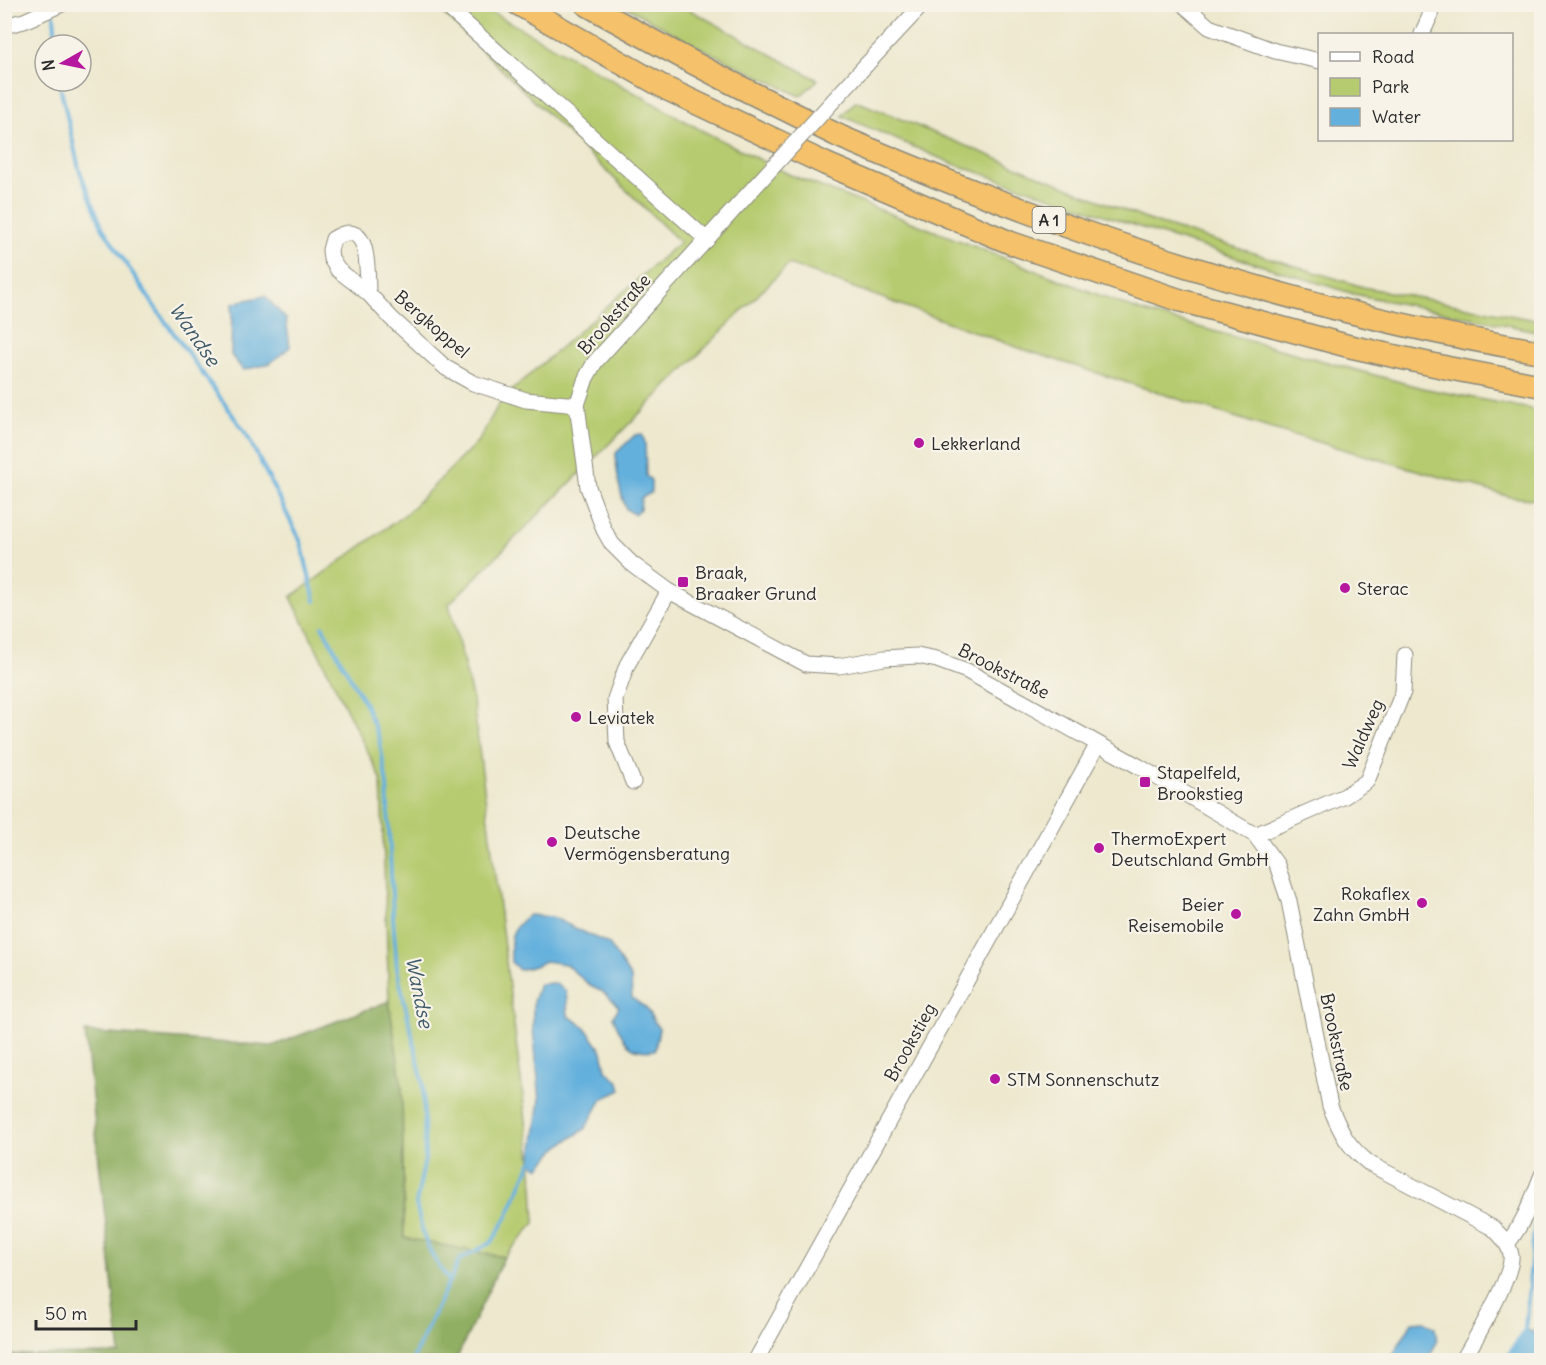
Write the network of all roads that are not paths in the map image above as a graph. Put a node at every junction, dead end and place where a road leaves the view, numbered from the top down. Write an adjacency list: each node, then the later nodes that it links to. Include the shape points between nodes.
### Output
1 (62, 4): 8 (street)
2 (444, 4): 11 (street)
3 (518, 4): 14 (highway, A 1, via 667,88 826,164 1011,243 1179,300 1348,346)
4 (586, 4): 13 (highway, A 1, via 681,58 840,136 1038,216 1189,268 1331,307)
5 (923, 4): 11 (street, Brookstraße, bridge)
6 (1183, 4): 10 (street, via 1209,27 1275,51)
7 (1431, 4): 9 (street)
8 (4, 26)
9 (1422, 33)
10 (1318, 61)
11 (707, 240): 15 (street, Brookstraße, via 595,362)
12 (368, 292): 15 (street, Bergkoppel, via 446,368 473,383 526,400)
13 (1542, 352)
14 (1542, 386)
15 (577, 405): 16 (street, Brookstraße, via 588,487 604,530 631,563)
16 (669, 591): 18 (street, Brookstraße, via 806,664 839,666 917,656 951,664); 19 (street, via 627,664 615,699 617,742)
17 (1405, 654): 20 (street, Waldweg, via 1403,692 1367,781 1345,796)
18 (1098, 744): 20 (street, Brookstraße); 23 (street, Brookstieg)
19 (633, 783)
20 (1255, 835): 22 (street, Brookstraße, via 1277,866 1289,902 1330,1106 1340,1130 1353,1150 1370,1164 1493,1228)
21 (1542, 1175): 22 (street, via 1527,1214)
22 (1507, 1244): 24 (street, via 1510,1266)
23 (756, 1360)
24 (1463, 1360)

